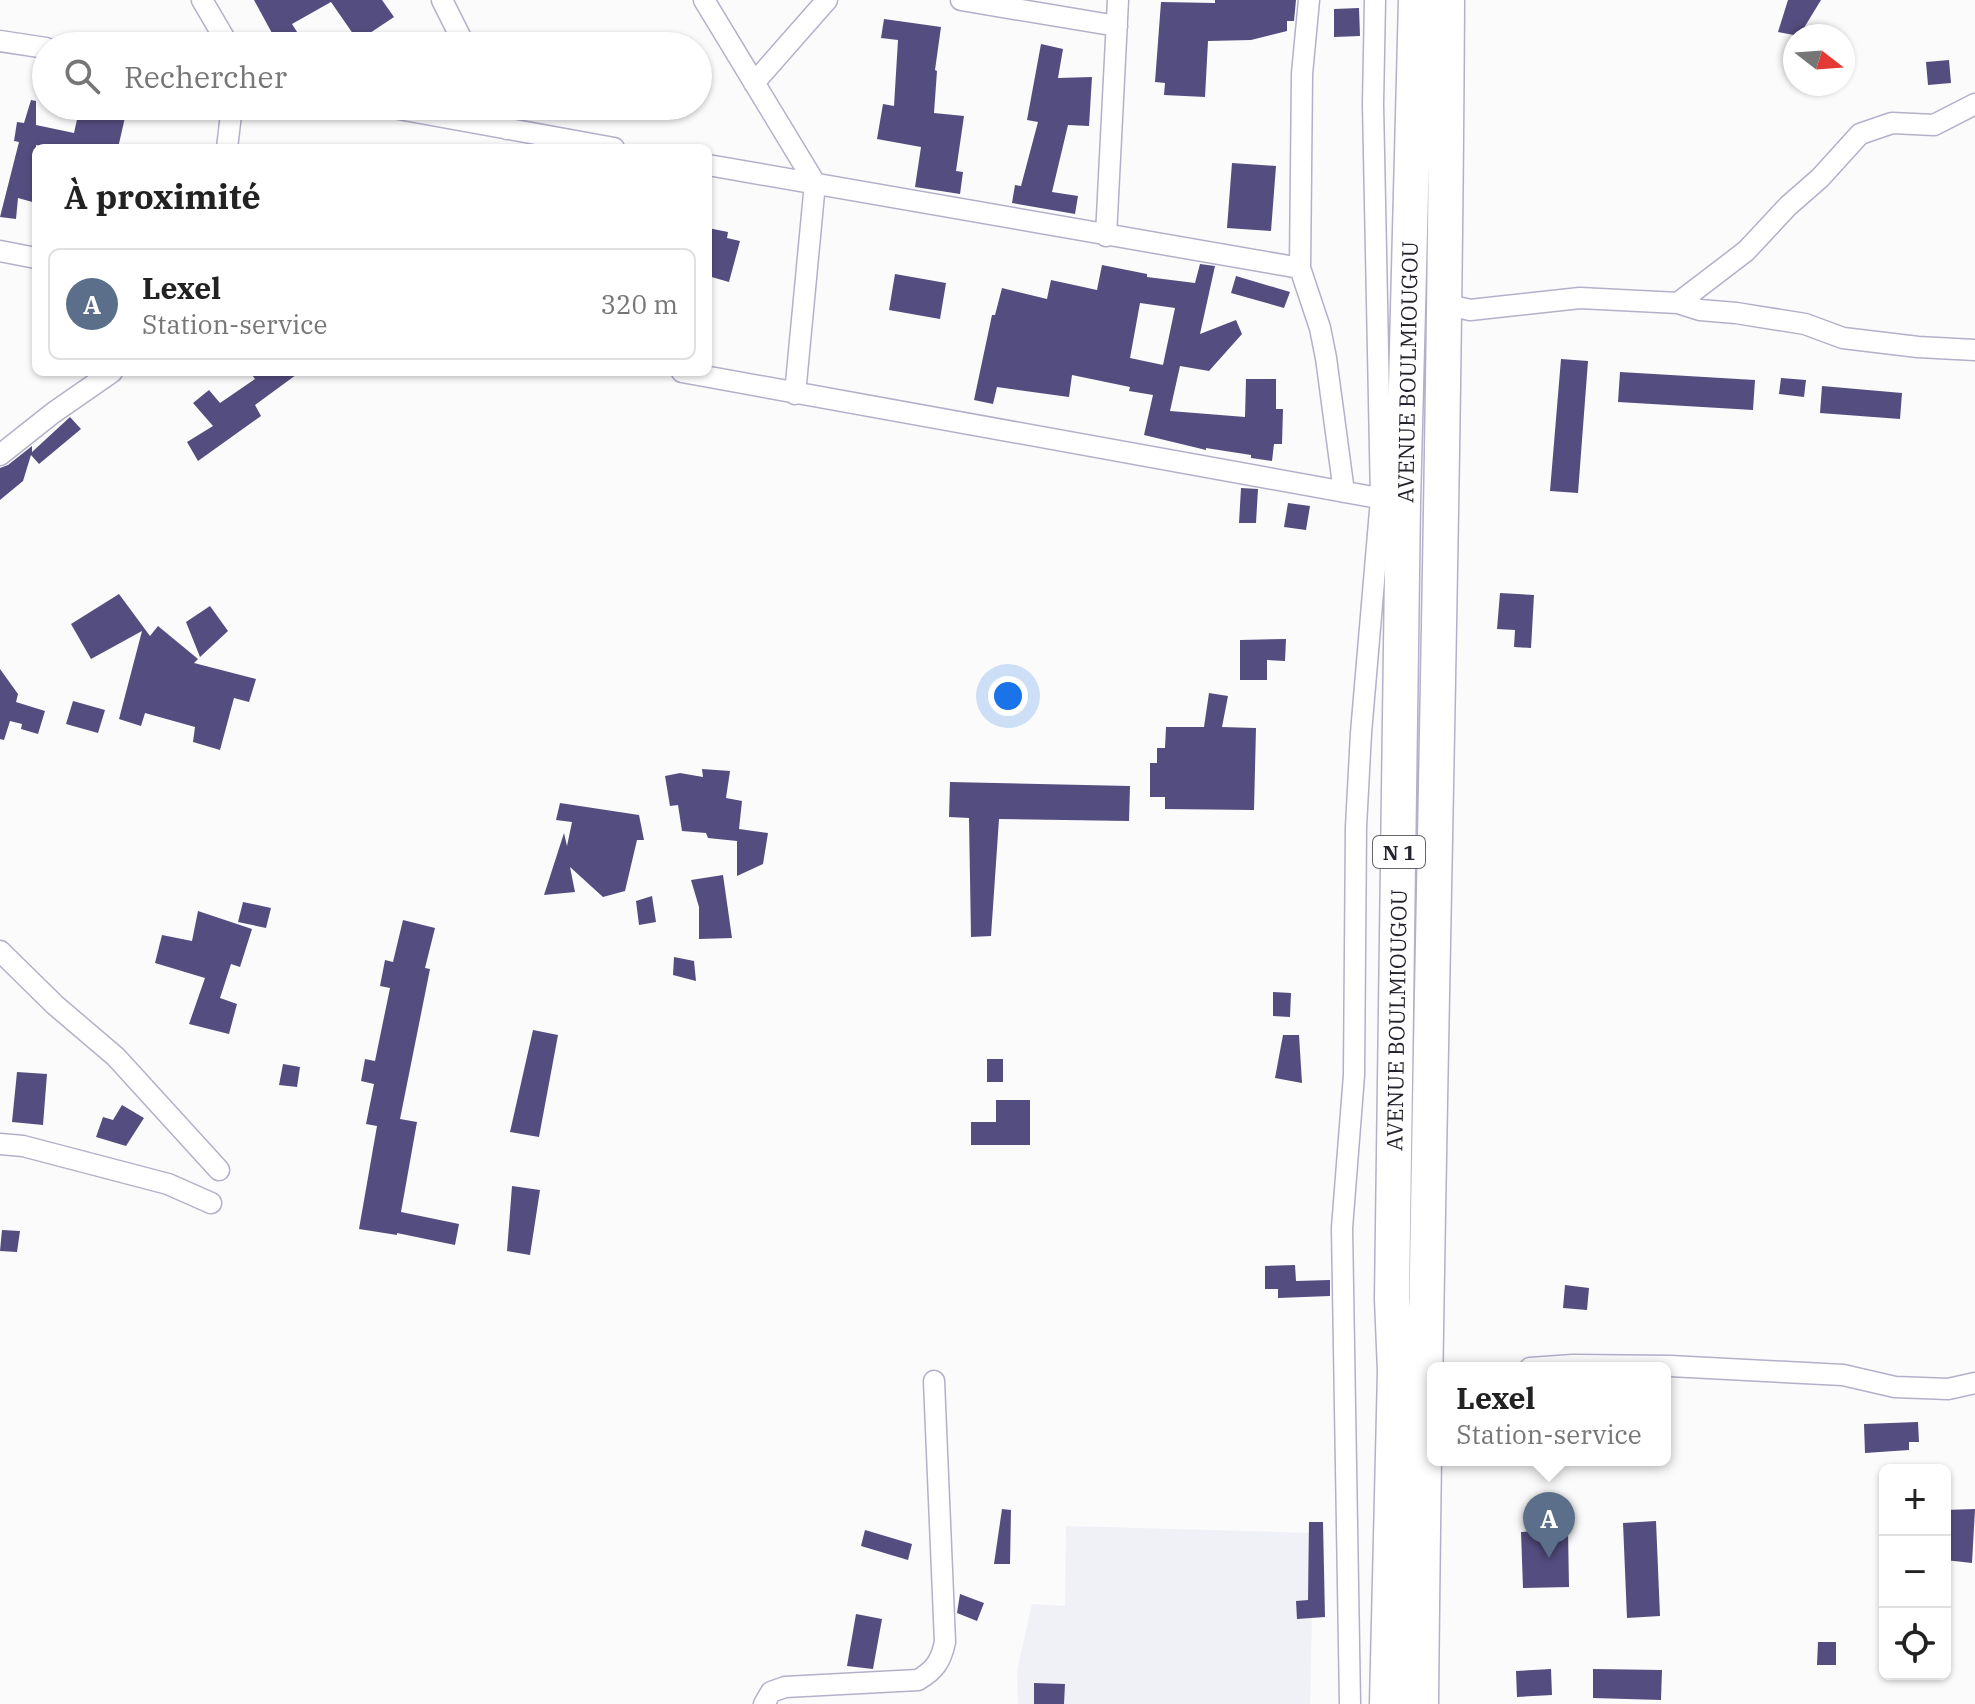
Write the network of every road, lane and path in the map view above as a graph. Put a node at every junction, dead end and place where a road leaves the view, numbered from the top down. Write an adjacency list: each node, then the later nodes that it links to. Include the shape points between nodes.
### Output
1 (202, 0): 12 (street)
2 (442, 0): 13 (street)
3 (704, 0): 16 (street)
4 (827, 0): 16 (street)
5 (961, 0): 11 (street)
6 (1118, 0): 11 (street)
7 (1309, 0): 29 (street, via 1302,74)
8 (1375, 0): 38 (street, via 1373,104)
9 (1416, 0): 38 (highway, AVENUE BOULMIOUGOU / N 1)
10 (1447, 0): 31 (highway, AVENUE BOULMIOUGOU / N 1)
11 (1117, 26): 26 (street)
12 (221, 32)
13 (458, 32)
14 (0, 41): 15 (street)
15 (32, 46)
16 (754, 83): 25 (street)
17 (1975, 104): 30 (street, via 1934,125 1892,123 1860,134 1746,251)
18 (230, 120): 22 (street)
19 (458, 120): 21 (street)
20 (503, 120): 21 (street)
21 (507, 129): 23 (street)
22 (227, 144)
23 (591, 144)
24 (712, 166): 25 (street)
25 (815, 183): 26 (street); 35 (street)
26 (1106, 236): 29 (street)
27 (0, 251): 28 (street)
28 (32, 257)
29 (1300, 268): 37 (street, via 1326,358)
30 (1678, 303): 31 (street, via 1580,298 1470,310); 32 (street, via 1805,324 1843,338)
31 (1445, 304): 44 (highway, AVENUE BOULMIOUGOU / N 1)
32 (1975, 350)
33 (106, 376): 36 (street)
34 (703, 376): 35 (street)
35 (795, 394): 37 (street)
36 (0, 455)
37 (1344, 492): 38 (street)
38 (1392, 500): 44 (highway, AVENUE BOULMIOUGOU / N 1, via 1392,1299); 48 (street, via 1361,733 1354,1075 1342,1228)
39 (0, 951): 41 (street, via 116,1057)
40 (0, 1144): 42 (street, via 168,1184)
41 (219, 1170)
42 (211, 1203)
43 (1671, 1366): 46 (street, via 1843,1375 1895,1387 1948,1389)
44 (1417, 1370): 49 (highway, AVENUE BOULMIOUGOU / N 1); 50 (highway, AVENUE BOULMIOUGOU / N 1)
45 (934, 1381): 47 (street, via 942,1657 918,1680 785,1687 771,1692)
46 (1975, 1383)
47 (764, 1704)
48 (1350, 1704)
49 (1387, 1704)
50 (1421, 1704)

